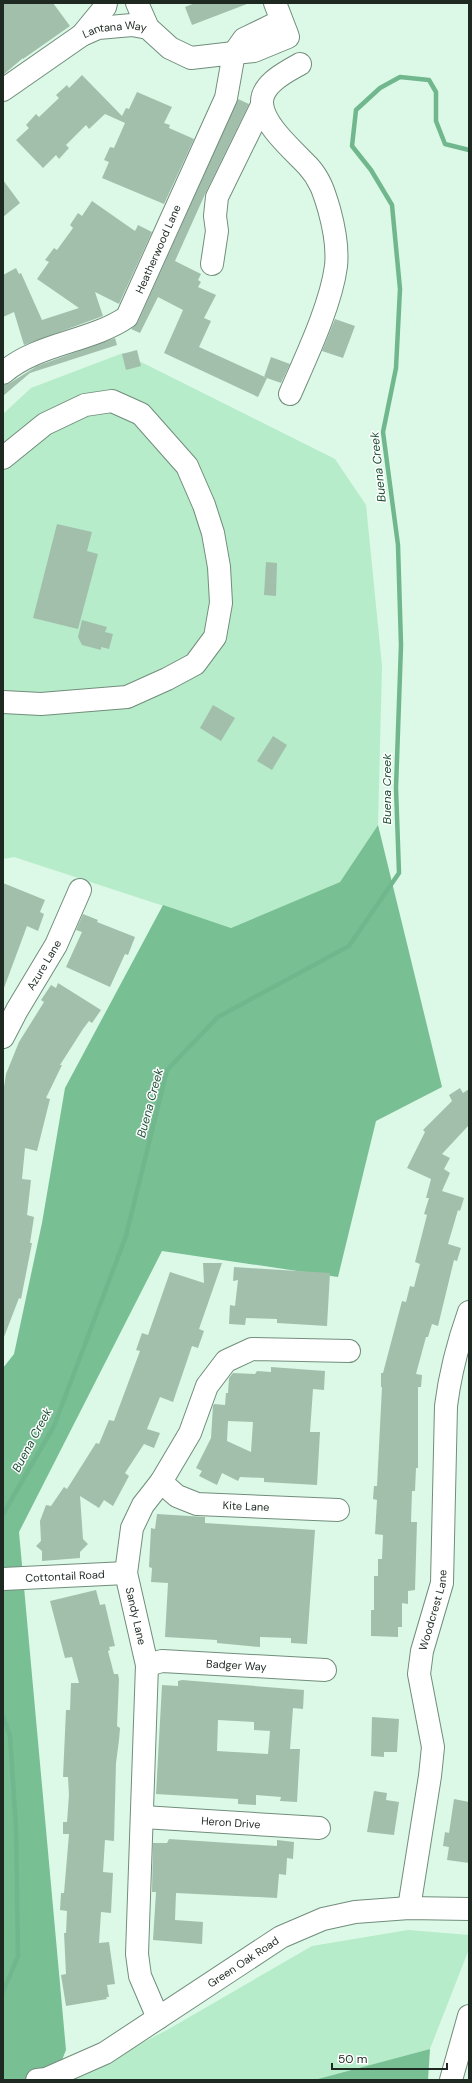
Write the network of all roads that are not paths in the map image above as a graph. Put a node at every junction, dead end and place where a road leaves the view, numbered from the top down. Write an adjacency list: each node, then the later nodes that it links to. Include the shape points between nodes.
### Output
1 (106, 3): 5 (street)
2 (137, 3): 4 (street)
3 (281, 20): 6 (street, via 244,38); 8 (street, via 301,67 270,85 264,92)
4 (148, 28): 5 (street, Lantana Way, via 132,25 98,28); 6 (street, Lantana Way, via 170,48 191,58)
5 (82, 35): 7 (street, Lantana Way)
6 (234, 53): 10 (street, Heatherwood Lane, via 226,98 127,317 115,325 45,350)
7 (3, 90)
8 (262, 105): 9 (street, via 216,197 217,231); 11 (street, via 271,126 318,178 328,205 334,234 336,265 330,294)
9 (212, 264)
10 (3, 373)
11 (290, 394)
12 (3, 458): 13 (street, via 45,424 85,404 112,401 140,414 187,466 204,505 213,533 219,567 221,603 215,637 195,664 168,679 127,697 42,704)
13 (3, 702)
14 (80, 890): 15 (street, Azure Lane, via 56,945)
15 (10, 1007): 16 (street, Azure Lane)
16 (3, 1037)
17 (469, 1312): 27 (street, Woodcrest Lane, via 448,1385 442,1583 422,1651 419,1674 432,1754)
18 (349, 1351): 19 (street, Sandy Lane, via 252,1349 226,1361 207,1386 190,1432)
19 (161, 1482): 20 (street, Kite Lane, via 177,1496 197,1504); 21 (street, Sandy Lane, via 143,1505 132,1528)
20 (338, 1510)
21 (126, 1573): 22 (street, Cottontail Road); 23 (street, Sandy Lane)
22 (5, 1579)
23 (148, 1664): 24 (street, Badger Way, via 162,1661); 25 (street, Sandy Lane)
24 (325, 1670)
25 (143, 1817): 26 (street, Heron Drive); 30 (street, Sandy Lane, via 137,1954 140,1976)
26 (319, 1828)
27 (409, 1908): 28 (street, Green Oak Road); 30 (street, Green Oak Road, via 355,1912 323,1919 282,1937)
28 (469, 1909)
29 (469, 2016): 32 (street)
30 (158, 2018): 31 (street, Green Oak Road, via 105,2053 46,2079)
31 (38, 2080)
32 (450, 2080)

